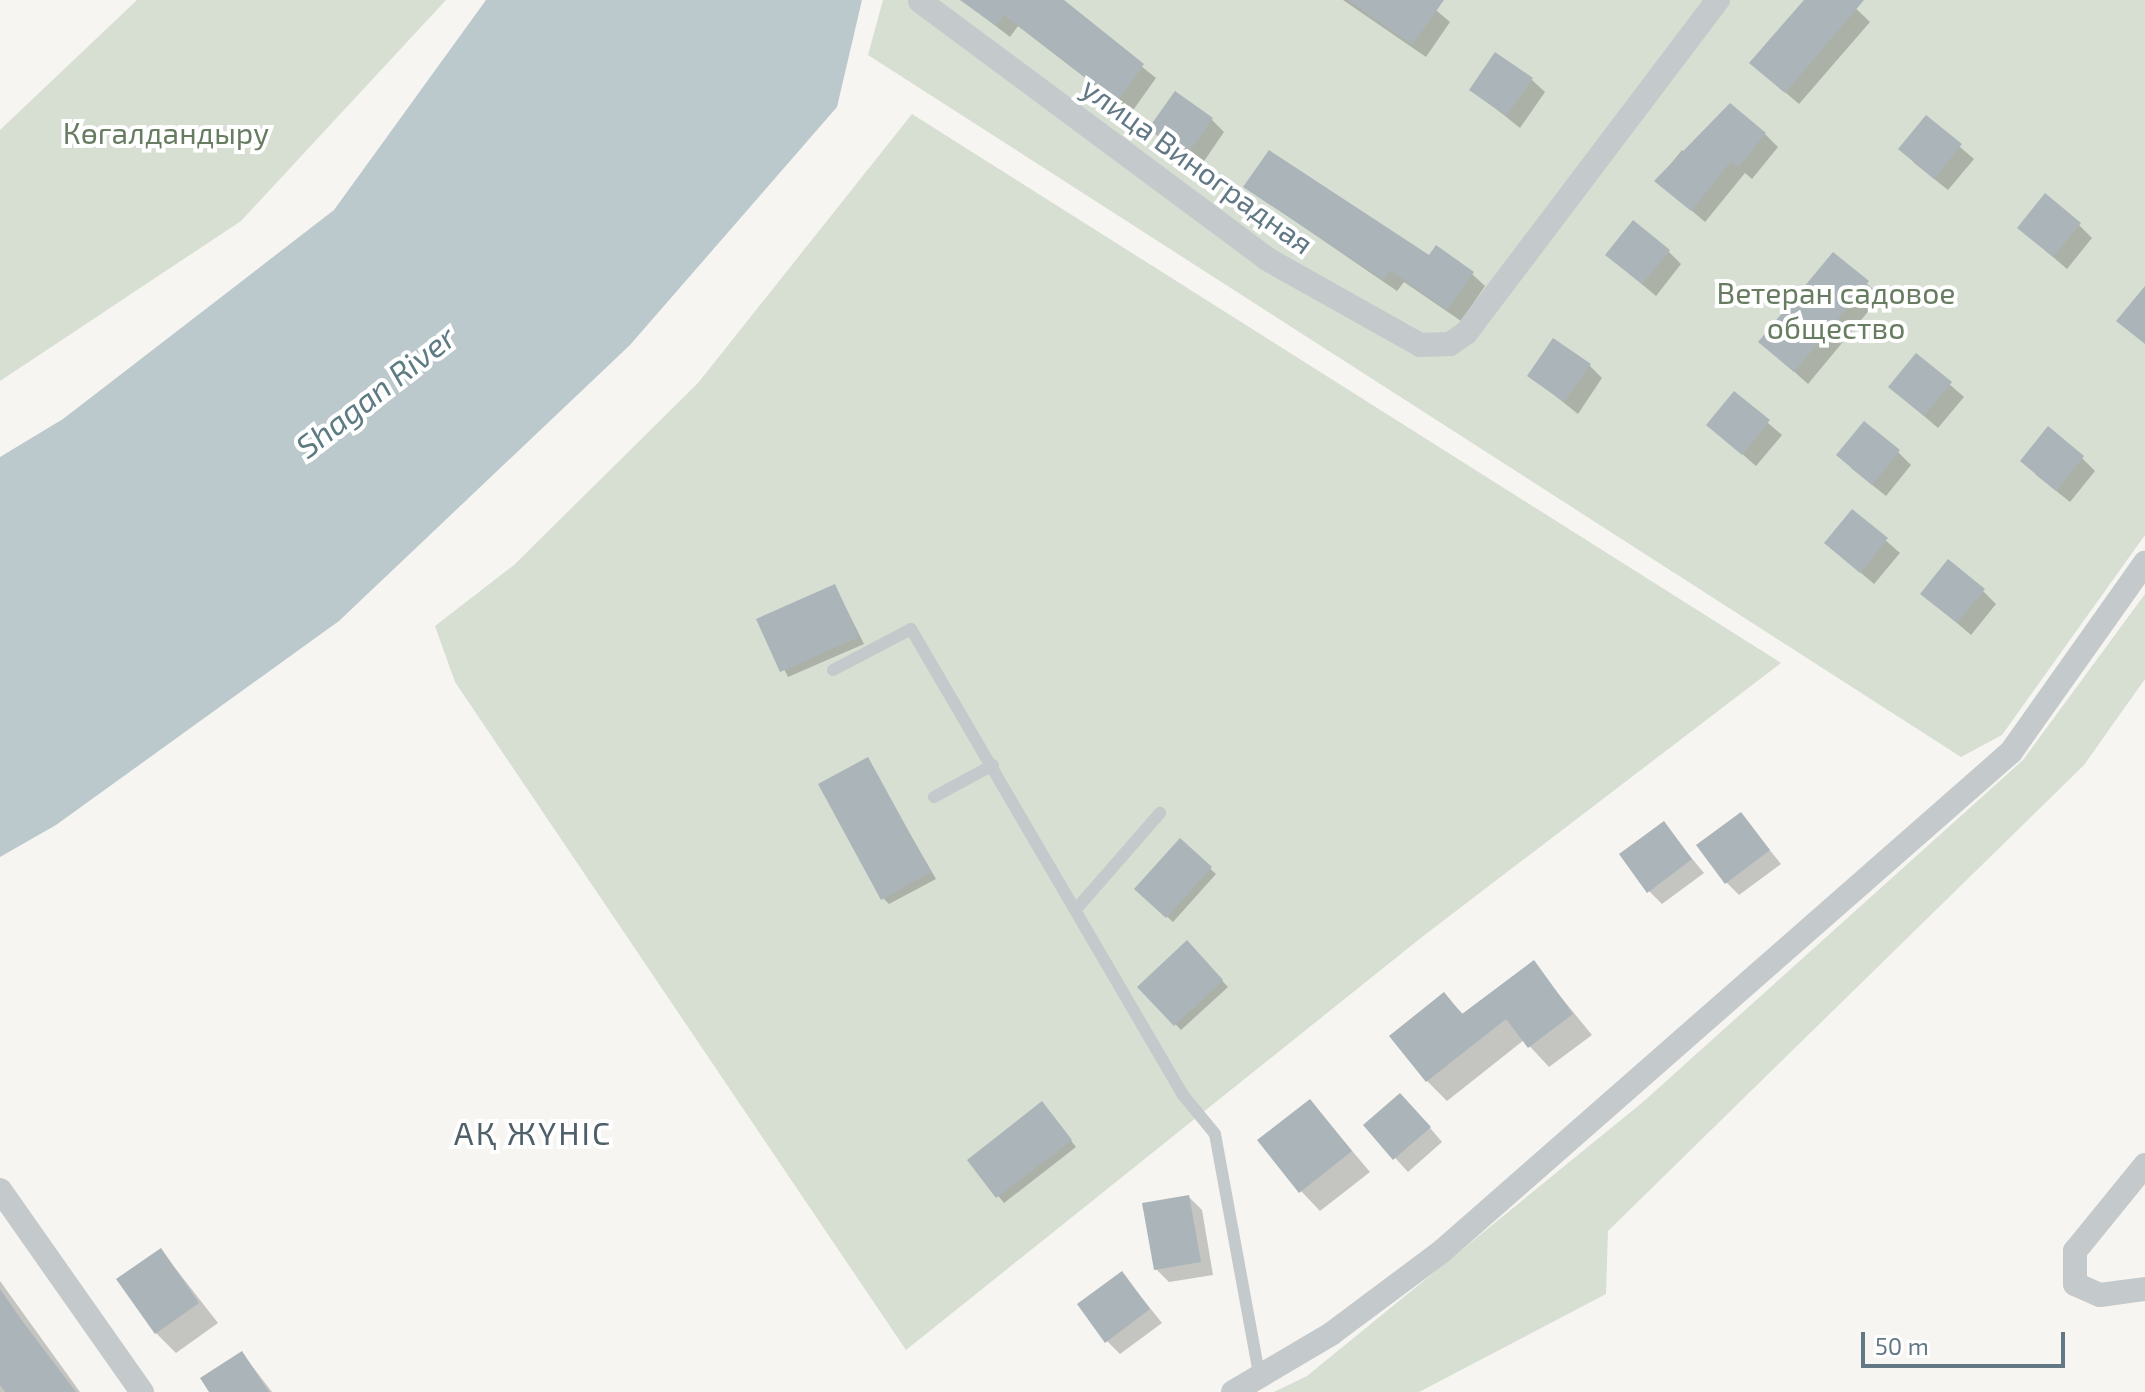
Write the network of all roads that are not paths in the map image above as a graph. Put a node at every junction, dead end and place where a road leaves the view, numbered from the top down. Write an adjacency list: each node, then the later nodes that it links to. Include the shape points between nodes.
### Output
1 (1718, 0): 2 (street, улица Виноградная, via 1466,333 1450,344 1420,345 1267,259)
2 (920, 1)
3 (2145, 563): 12 (street, via 2011,752 1441,1252)
4 (833, 670): 5 (lane, via 911,629)
5 (993, 765): 6 (lane); 8 (lane)
6 (934, 797)
7 (1160, 813): 8 (lane)
8 (1078, 907): 12 (lane, via 1183,1095 1215,1134)
9 (2145, 1165): 11 (street, via 2075,1251 2075,1284 2100,1295)
10 (0, 1190): 13 (street)
11 (2145, 1289)
12 (1260, 1378): 14 (street)
13 (142, 1392)
14 (1233, 1392)

